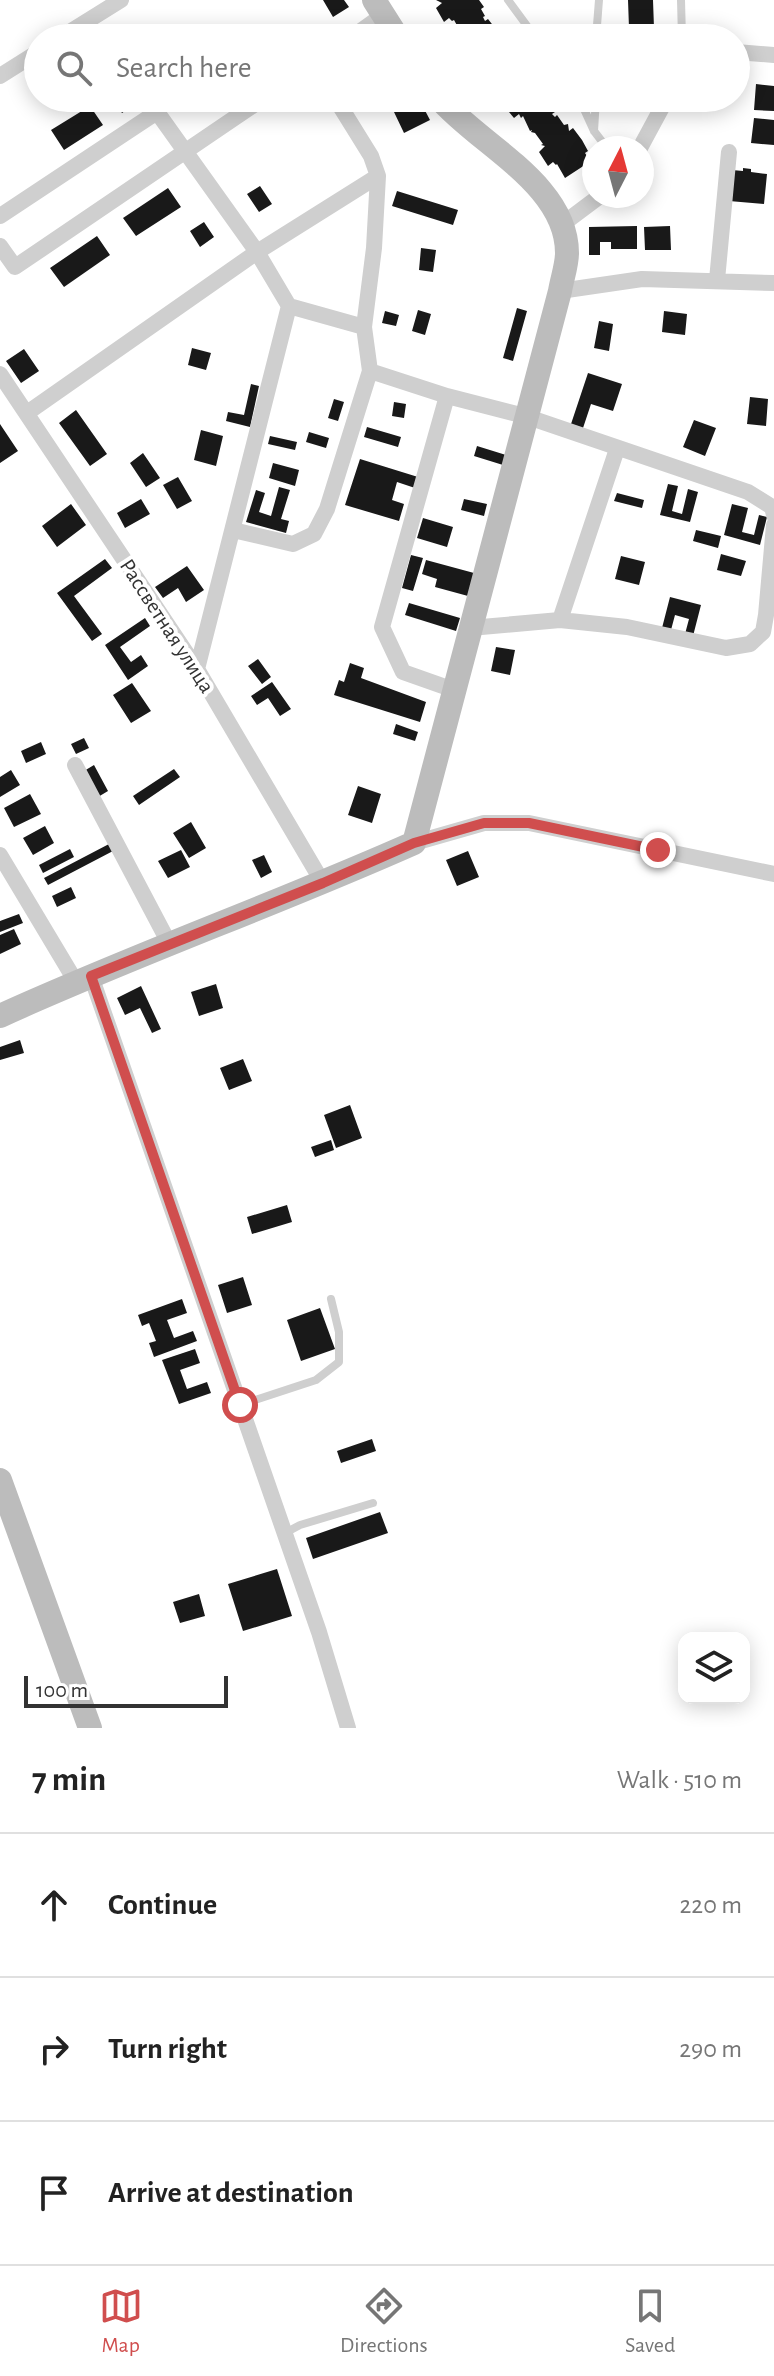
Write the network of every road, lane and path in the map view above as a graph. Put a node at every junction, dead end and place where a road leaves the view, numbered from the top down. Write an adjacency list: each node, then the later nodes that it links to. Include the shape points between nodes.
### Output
1 (121, 0): 6 (street)
2 (508, 0): 8 (lane)
3 (599, 0): 9 (lane)
4 (681, 0): 10 (lane)
5 (378, 8): 7 (street)
6 (82, 24)
7 (364, 24)
8 (526, 24)
9 (597, 24)
10 (682, 24)
11 (750, 53): 12 (street)
12 (774, 55)
13 (24, 61): 14 (street)
14 (0, 76)
15 (244, 112): 24 (street)
16 (344, 112): 26 (street)
17 (450, 112): 29 (street, via 544,192)
18 (585, 112): 21 (lane)
19 (595, 112): 21 (lane)
20 (659, 112): 23 (street)
21 (594, 131): 22 (lane)
22 (598, 136)
23 (646, 136)
24 (186, 152): 28 (street, via 157,112); 30 (street, via 15,267); 31 (street)
25 (729, 152): 32 (street)
26 (378, 176): 31 (street); 36 (street)
27 (584, 208): 29 (street)
28 (0, 216)
29 (560, 226): 34 (street, via 567,253)
30 (0, 246)
31 (257, 252): 35 (street); 40 (street)
32 (717, 280): 33 (street); 34 (street, via 642,279)
33 (774, 283)
34 (560, 291): 41 (street)
35 (289, 306): 36 (street); 45 (street)
36 (364, 327): 37 (street)
37 (370, 371): 39 (street); 45 (street, via 327,509 314,534 293,544)
38 (0, 374): 40 (street, Рассветная улица)
39 (447, 396): 41 (street); 50 (street, via 382,627 403,672)
40 (27, 413): 49 (street, Рассветная улица)
41 (525, 416): 42 (street); 48 (street)
42 (617, 449): 43 (street, via 748,492 772,507); 47 (street)
43 (774, 515)
44 (774, 525): 46 (street)
45 (233, 530): 49 (street)
46 (772, 572): 47 (street, via 763,632 750,644 726,648 627,627)
47 (560, 620): 48 (street)
48 (470, 628): 50 (street)
49 (197, 669): 55 (street, Рассветная улица)
50 (454, 690): 52 (street)
51 (75, 765): 56 (street)
52 (414, 843): 54 (street, via 484,823 529,823); 55 (street)
53 (0, 855): 57 (street)
54 (774, 874)
55 (323, 883): 56 (street)
56 (170, 945): 57 (street)
57 (83, 979): 58 (street); 60 (street)
58 (0, 1016)
59 (331, 1299): 60 (lane, via 339,1362 316,1380)
60 (240, 1405): 63 (street)
61 (0, 1480): 64 (street)
62 (373, 1503): 63 (lane)
63 (285, 1533): 65 (street)
64 (90, 1728)
65 (348, 1728)

